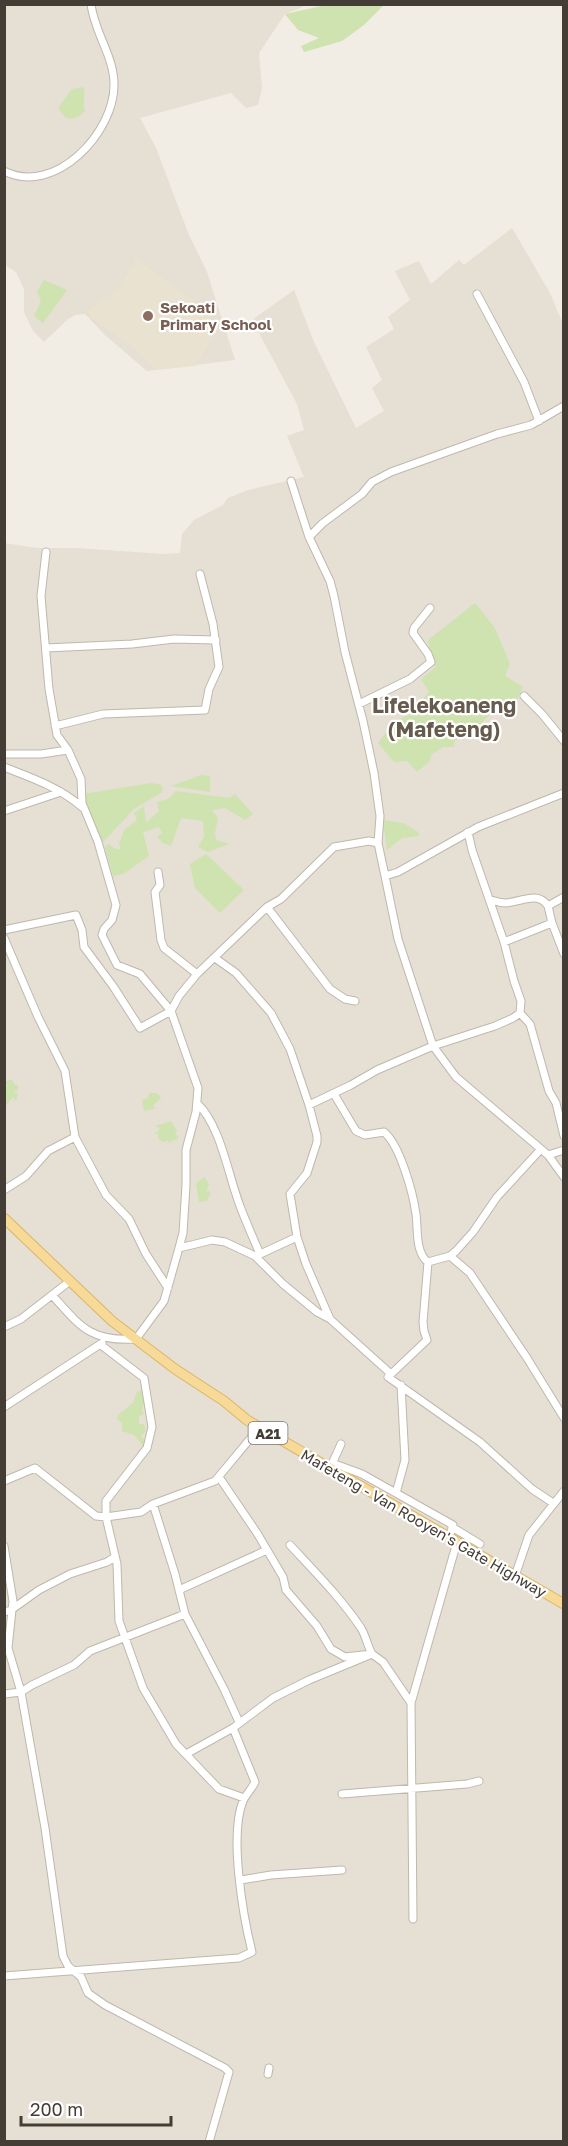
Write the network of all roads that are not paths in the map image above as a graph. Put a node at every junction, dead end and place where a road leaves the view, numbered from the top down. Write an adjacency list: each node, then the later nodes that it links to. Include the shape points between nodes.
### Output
1 (91, 4): 2 (street, via 114,73 113,104 101,131 70,162 53,172 26,177)
2 (4, 171)
3 (477, 294): 5 (street, via 531,396)
4 (564, 406): 5 (street)
5 (539, 421): 7 (street, via 391,472 372,482)
6 (291, 481): 7 (street)
7 (309, 537): 14 (street, via 330,581)
8 (46, 552): 12 (street, via 41,596)
9 (200, 574): 11 (street)
10 (429, 608): 14 (street, via 414,633 431,662 402,683)
11 (216, 640): 12 (street); 15 (street, via 219,667 205,710 103,714)
12 (46, 648): 15 (street)
13 (524, 696): 16 (street)
14 (359, 704): 25 (street, via 380,816)
15 (55, 726): 17 (street)
16 (564, 741)
17 (68, 750): 18 (street); 22 (street, via 81,779)
18 (4, 754)
19 (4, 767): 20 (street)
20 (61, 792): 22 (street); 23 (street)
21 (564, 793): 24 (street)
22 (84, 808): 40 (street, via 116,905 102,934 117,965 140,974)
23 (4, 811)
24 (468, 832): 27 (street); 29 (street)
25 (378, 843): 27 (street); 31 (street, via 334,847)
26 (159, 872): 38 (street, via 156,908 164,948)
27 (385, 876): 42 (street, via 398,939)
28 (564, 897): 30 (street)
29 (490, 900): 30 (street, via 505,903 533,897); 35 (street)
30 (548, 906): 32 (street)
31 (267, 908): 37 (street); 39 (street, via 330,989)
32 (552, 923): 35 (street); 36 (street)
33 (4, 930): 40 (street, via 76,915 84,947 140,1028)
34 (4, 938): 47 (street, via 65,1071)
35 (504, 942): 41 (street, via 522,1003)
36 (564, 954)
37 (215, 958): 38 (street); 45 (street, via 236,974 271,1013 290,1049)
38 (197, 974): 40 (street)
39 (355, 1001)
40 (171, 1011): 44 (street, via 198,1088)
41 (520, 1013): 42 (street, via 495,1026); 46 (street, via 530,1024)
42 (433, 1046): 43 (street); 48 (street, via 456,1077)
43 (334, 1094): 45 (street); 58 (street, via 356,1131 365,1135 384,1132 390,1138 411,1193 418,1239)
44 (196, 1103): 55 (street, via 186,1150); 56 (street, via 213,1126)
45 (309, 1105): 54 (street, via 317,1142 307,1173 290,1194)
46 (564, 1136)
47 (75, 1137): 52 (street, via 48,1151 26,1176); 60 (street, via 106,1195 129,1219)
48 (541, 1149): 50 (street); 57 (street)
49 (564, 1150): 50 (street)
50 (548, 1155): 51 (street)
51 (564, 1177)
52 (4, 1191)
53 (6, 1222): 59 (main road, Mafeteng - Van Rooyen's Gate Highway / A21)
54 (297, 1237): 56 (street); 62 (street)
55 (179, 1248): 56 (street, via 212,1239); 60 (street)
56 (257, 1255): 62 (street, via 283,1284)
57 (450, 1256): 58 (street); 70 (street, via 470,1273)
58 (428, 1262): 67 (street, via 423,1322 427,1340)
59 (70, 1281): 61 (street); 65 (main road, Mafeteng - Van Rooyen's Gate Highway / A21)
60 (168, 1288): 65 (street, via 164,1301)
61 (52, 1295): 63 (street); 64 (street, via 83,1329)
62 (330, 1319): 67 (street)
63 (4, 1327)
64 (106, 1338): 65 (street); 66 (street)
65 (136, 1339): 71 (main road, Mafeteng - Van Rooyen's Gate Highway / A21)
66 (101, 1345): 69 (street); 81 (street, via 144,1378 152,1427 147,1448 106,1501)
67 (391, 1374): 68 (street, via 388,1377)
68 (401, 1385): 77 (street, via 405,1460); 78 (street, via 480,1442 532,1489)
69 (4, 1407)
70 (564, 1418)
71 (259, 1428): 73 (main road, Mafeteng - Van Rooyen's Gate Highway / A21); 74 (street)
72 (341, 1444): 73 (street)
73 (331, 1466): 77 (street, via 362,1474); 83 (main road, Mafeteng - Van Rooyen's Gate Highway / A21)
74 (219, 1477): 79 (street); 87 (street)
75 (4, 1481): 81 (street, via 35,1468 96,1516)
76 (564, 1491): 78 (street)
77 (396, 1493): 82 (street)
78 (555, 1501): 80 (street); 89 (street, via 529,1534)
79 (153, 1504): 81 (street, via 141,1512); 90 (street)
80 (564, 1504)
81 (106, 1517): 88 (street)
82 (452, 1527): 83 (street); 84 (street)
83 (453, 1540): 89 (main road, Mafeteng - Van Rooyen's Gate Highway / A21); 98 (street)
84 (480, 1544)
85 (290, 1545): 95 (street, via 338,1596 363,1631)
86 (4, 1546): 92 (street, via 13,1601)
87 (267, 1550): 90 (street); 95 (street, via 286,1590 317,1626 330,1649 345,1657)
88 (115, 1557): 92 (street, via 70,1574); 94 (street, via 119,1621)
89 (515, 1576): 91 (main road, Mafeteng - Van Rooyen's Gate Highway / A21)
90 (179, 1590): 93 (street)
91 (564, 1604)
92 (8, 1611): 96 (street, via 8,1648)
93 (185, 1614): 94 (street); 99 (street, via 224,1689)
94 (124, 1637): 96 (street, via 90,1651 74,1665); 100 (street, via 143,1688)
95 (372, 1654): 98 (street, via 383,1662); 99 (street, via 273,1698)
96 (21, 1692): 97 (street); 108 (street, via 63,1956)
97 (4, 1694)
98 (411, 1703): 102 (street)
99 (236, 1725): 100 (street); 104 (street, via 255,1782)
100 (186, 1754): 104 (street, via 219,1789)
101 (479, 1781): 102 (street)
102 (413, 1788): 103 (street); 107 (street)
103 (342, 1794)
104 (244, 1798): 106 (street, via 236,1843)
105 (342, 1870): 106 (street)
106 (240, 1880): 108 (street, via 252,1952 239,1958)
107 (413, 1919)
108 (75, 1971): 109 (street); 110 (street, via 88,1993 105,2005 229,2072)
109 (4, 1976)
110 (208, 2142)

